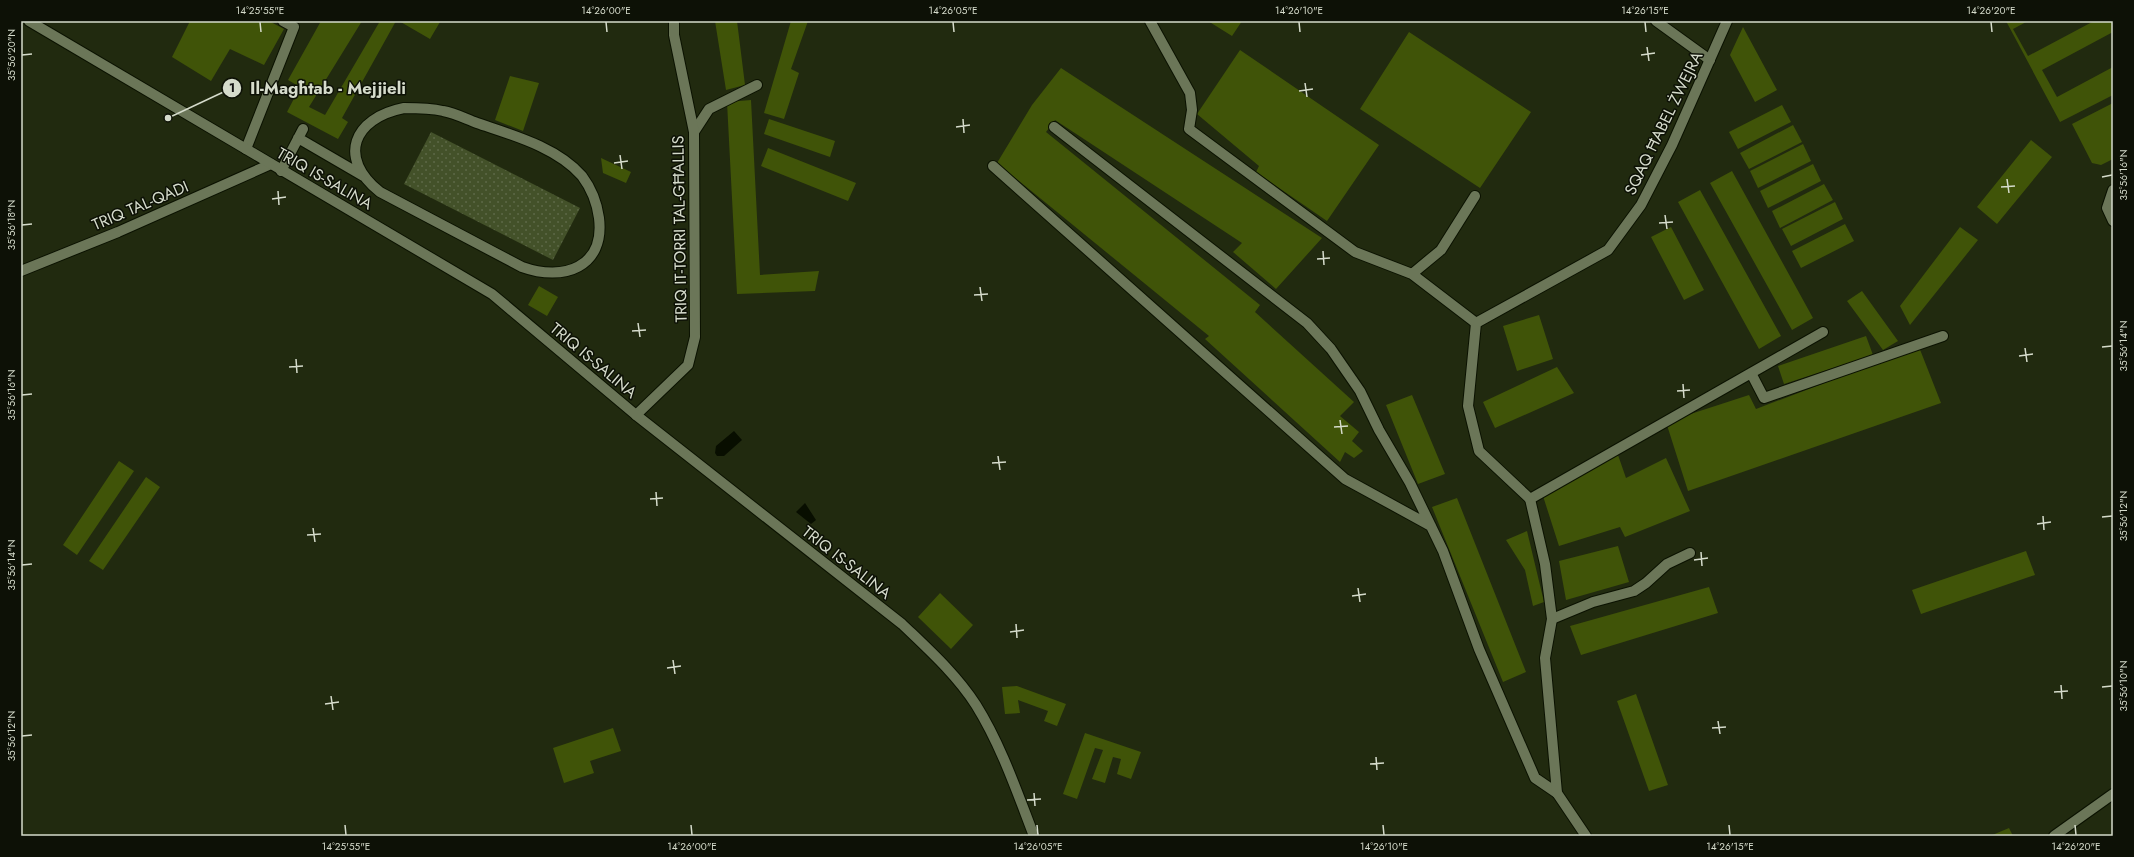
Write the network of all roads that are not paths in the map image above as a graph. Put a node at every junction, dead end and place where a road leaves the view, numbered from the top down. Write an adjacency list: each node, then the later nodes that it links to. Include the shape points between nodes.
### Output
1 (29, 21): 13 (street, TRIQ IS-SALINA)
2 (283, 21): 13 (street, via 294,27)
3 (674, 21): 11 (street, TRIQ IT-TORRI TAL-GĦALLIS, via 674,36)
4 (1150, 21): 22 (street, via 1190,93 1192,110 1189,129 1355,252)
5 (1656, 21): 7 (street)
6 (1727, 21): 7 (street, SQAQ ĦABEL ŻWEJRA)
7 (1710, 60): 23 (street, SQAQ ĦABEL ŻWEJRA, via 1672,145 1641,205 1608,250)
8 (758, 85): 11 (street, via 709,109)
9 (1054, 127): 29 (street, via 1307,323 1331,348 1360,391)
10 (303, 129): 12 (street)
11 (694, 132): 27 (street, TRIQ IT-TORRI TAL-GĦALLIS, via 695,338 688,365)
12 (298, 138): 16 (street); 17 (street)
13 (246, 149): 14 (street, TRIQ IS-SALINA)
14 (271, 164): 16 (street, TRIQ IS-SALINA); 21 (street, TRIQ TAL-QADI, via 118,232)
15 (994, 166): 29 (street, via 1345,479)
16 (281, 171): 27 (street, TRIQ IS-SALINA, via 492,294)
17 (365, 177): 17 (street, via 380,192 534,271 556,273 576,268 591,257 599,239 600,228 595,199 582,177 568,162 538,146 444,111 404,108 389,111 367,124 359,133 356,143 357,160)
18 (2113, 190): 20 (street, via 2107,208)
19 (1475, 196): 22 (street, via 1441,250)
20 (2113, 221)
21 (21, 271)
22 (1412, 274): 23 (street)
23 (1476, 323): 28 (street, via 1468,406 1479,451)
24 (1823, 332): 26 (street)
25 (1943, 336): 26 (street, via 1764,398)
26 (1751, 373): 28 (street)
27 (636, 415): 34 (street, TRIQ IS-SALINA, via 902,624 932,652 959,682 988,726)
28 (1530, 499): 31 (street, via 1545,564)
29 (1431, 526): 32 (street, via 1443,551 1479,649 1535,778)
30 (1690, 553): 31 (street, via 1667,564 1634,591 1593,602)
31 (1552, 619): 32 (street, via 1545,658)
32 (1557, 793): 35 (street)
33 (2113, 794): 36 (street)
34 (1034, 836)
35 (1586, 836)
36 (2054, 836)

